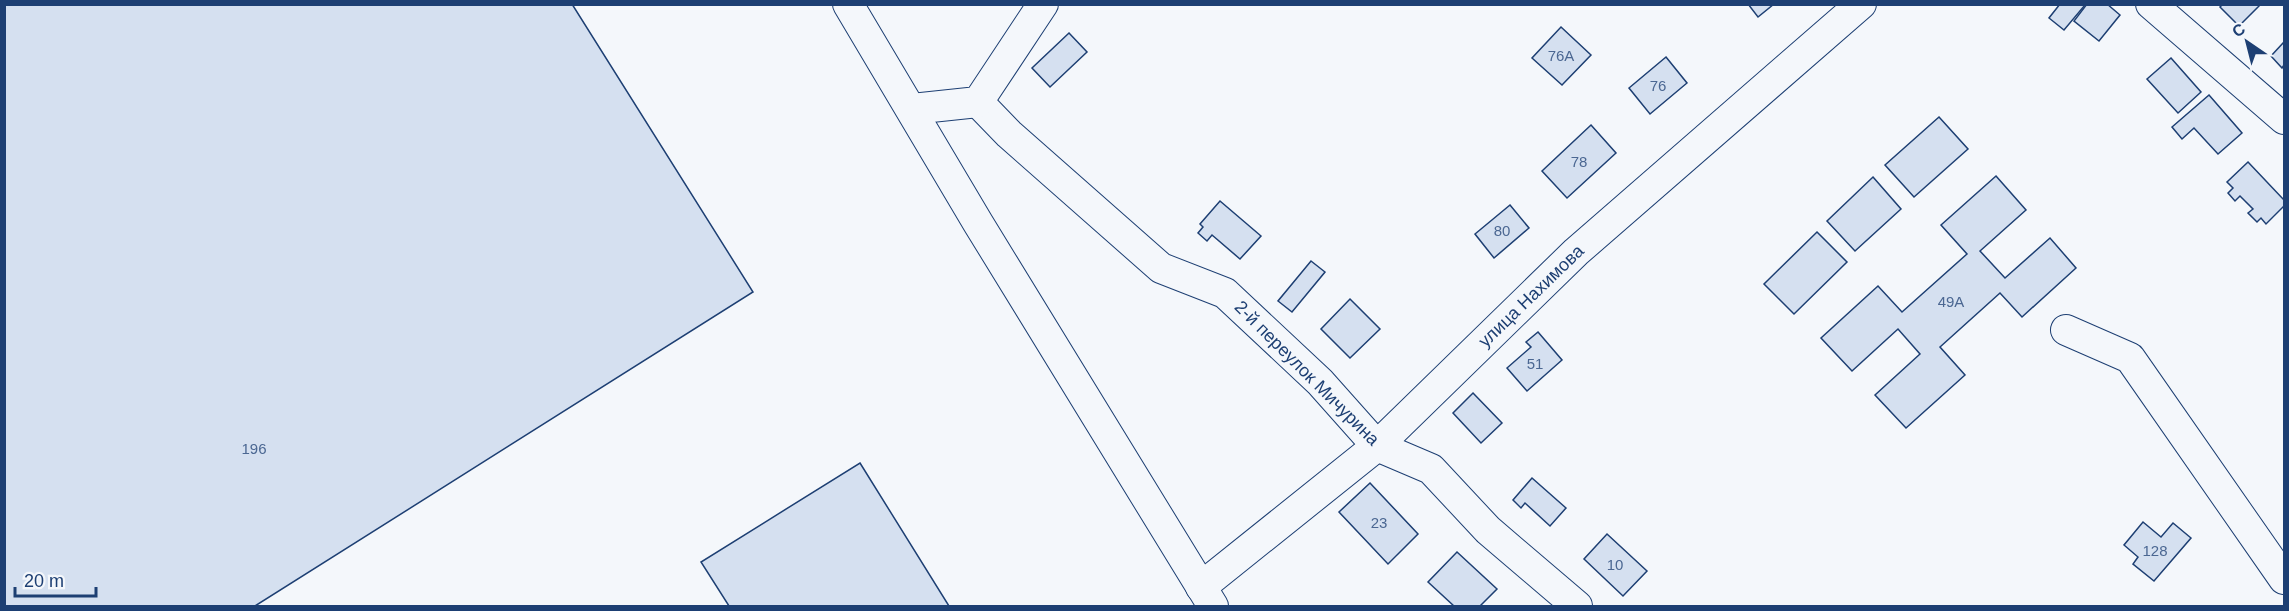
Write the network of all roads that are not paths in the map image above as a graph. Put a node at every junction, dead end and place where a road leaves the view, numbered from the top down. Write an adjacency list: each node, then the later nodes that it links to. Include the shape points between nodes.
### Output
1 (848, 4): 6 (street)
2 (1044, 4): 5 (street)
3 (1861, 4): 9 (street, улица Нахимова, via 1575,252)
4 (2151, 4): 7 (street)
5 (978, 102): 6 (street); 9 (street, 2-й переулок Мичурина, via 1161,268 1225,293 1320,382)
6 (912, 109): 11 (street)
7 (2284, 118)
8 (2066, 330): 10 (street, via 2130,358)
9 (1377, 446): 11 (street, улица Нахимова); 12 (street, 2-й переулок Мичурина, via 1431,469 1488,530)
10 (2284, 579)
11 (1207, 597)
12 (1577, 606)

